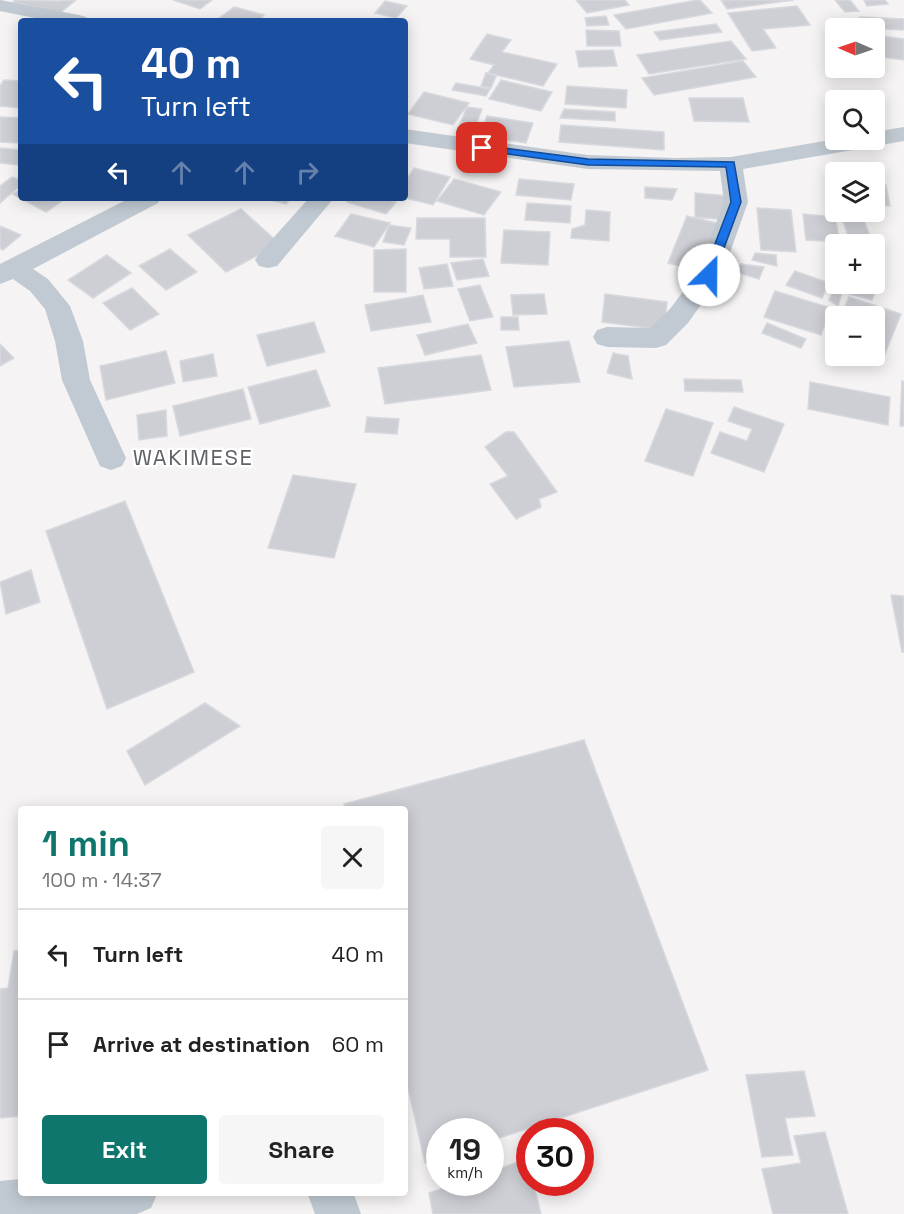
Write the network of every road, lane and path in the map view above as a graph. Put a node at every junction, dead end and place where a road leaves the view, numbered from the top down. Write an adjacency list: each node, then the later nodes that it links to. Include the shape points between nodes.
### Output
1 (84, 0): 4 (street)
2 (0, 5): 3 (street)
3 (64, 18)
4 (70, 18)
5 (904, 134): 7 (street)
6 (408, 136): 7 (street, via 588,162)
7 (731, 164): 12 (street, via 736,202 709,275 679,316 656,338)
8 (143, 201): 11 (street)
9 (319, 201): 10 (street)
10 (268, 260)
11 (7, 271): 13 (street, via 39,285 57,306 76,380)
12 (607, 337)
13 (111, 458)
14 (90, 1196): 16 (street)
15 (331, 1196): 17 (street)
16 (0, 1204)
17 (338, 1214)

